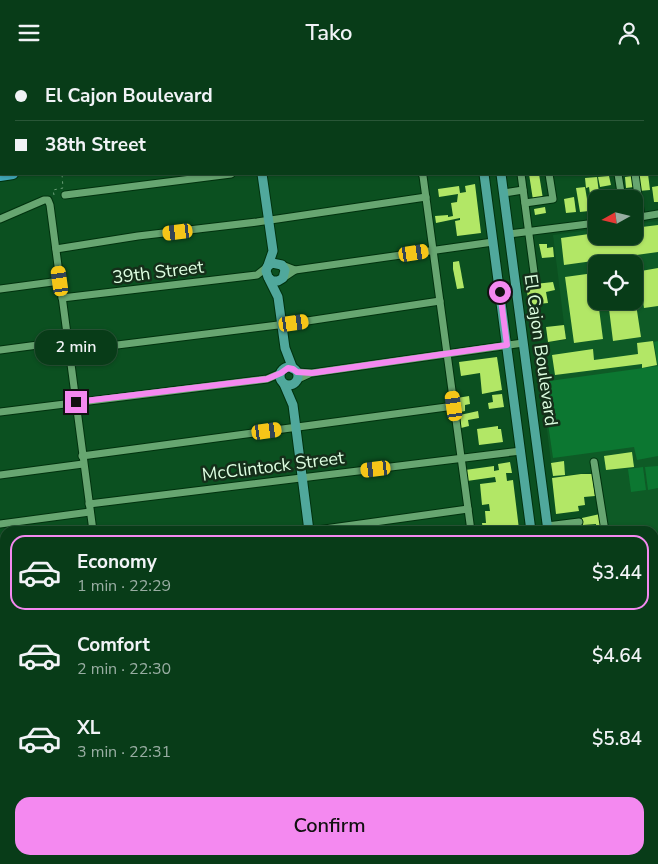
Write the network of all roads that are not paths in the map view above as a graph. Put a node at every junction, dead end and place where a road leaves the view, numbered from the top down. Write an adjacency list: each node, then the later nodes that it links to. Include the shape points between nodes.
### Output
1 (223, 175): 14 (street)
2 (262, 175): 20 (main road)
3 (423, 175): 15 (street)
4 (484, 175): 24 (main road, El Cajon Boulevard)
5 (501, 175): 13 (main road, El Cajon Boulevard)
6 (520, 175): 10 (street)
7 (549, 175): 16 (street, via 553,199)
8 (618, 175): 11 (street)
9 (635, 175): 12 (street)
10 (523, 190): 13 (street); 16 (street)
11 (621, 190)
12 (636, 190)
13 (504, 193): 23 (main road, El Cajon Boulevard)
14 (65, 195)
15 (426, 197): 20 (street); 26 (street)
16 (525, 203): 22 (street)
17 (658, 215): 18 (street)
18 (643, 216)
19 (0, 219): 25 (street, via 48,200)
20 (269, 220): 25 (street); 27 (main road)
21 (588, 224): 22 (street)
22 (528, 232): 23 (street); 34 (street)
23 (509, 234): 42 (main road, El Cajon Boulevard)
24 (493, 242): 26 (street); 43 (main road, El Cajon Boulevard)
25 (56, 249): 35 (street)
26 (433, 249): 30 (street); 39 (street)
27 (273, 251): 28 (main road); 29 (main road)
28 (282, 265): 29 (main road, via 272,263); 30 (street); 32 (main road, via 285,270)
29 (267, 267): 31 (street, 39th Street); 33 (main road, via 266,274)
30 (295, 270): 32 (street)
31 (256, 275): 33 (street, 39th Street); 38 (street, 39th Street)
32 (283, 278): 33 (main road); 37 (main road)
33 (270, 279): 37 (main road)
34 (535, 280)
35 (60, 281): 36 (street); 38 (street)
36 (0, 289)
37 (278, 297): 40 (main road)
38 (62, 298): 41 (street)
39 (440, 301): 40 (street); 47 (street)
40 (282, 323): 44 (main road); 46 (street)
41 (68, 341): 45 (street); 46 (street)
42 (523, 343): 43 (street); 72 (main road, El Cajon Boulevard)
43 (507, 345): 47 (street); 55 (main road, El Cajon Boulevard)
44 (285, 348): 48 (main road); 49 (main road)
45 (0, 350)
46 (69, 351): 50 (street)
47 (447, 353): 48 (street); 52 (street)
48 (296, 376): 49 (main road, via 288,368); 49 (main road, via 290,385); 51 (main road)
49 (282, 377): 50 (street); 51 (main road)
50 (76, 402): 53 (street); 56 (street)
51 (292, 405): 54 (main road)
52 (454, 406): 54 (street); 57 (street)
53 (0, 412)
54 (296, 427): 56 (street); 61 (main road)
55 (521, 451): 57 (street, McClintock Street); 71 (main road, El Cajon Boulevard)
56 (82, 455): 59 (street)
57 (461, 458): 61 (street, McClintock Street); 63 (street)
58 (594, 462): 74 (street)
59 (83, 464): 60 (street); 62 (street)
60 (0, 475)
61 (302, 478): 62 (street, McClintock Street); 68 (main road)
62 (89, 504): 64 (street)
63 (468, 509): 69 (street); 70 (street)
64 (90, 512): 66 (street); 67 (street)
65 (579, 521): 73 (street)
66 (0, 524)
67 (92, 526)
68 (308, 526)
69 (345, 526)
70 (470, 526)
71 (530, 526)
72 (548, 526)
73 (557, 526)
74 (604, 526)

